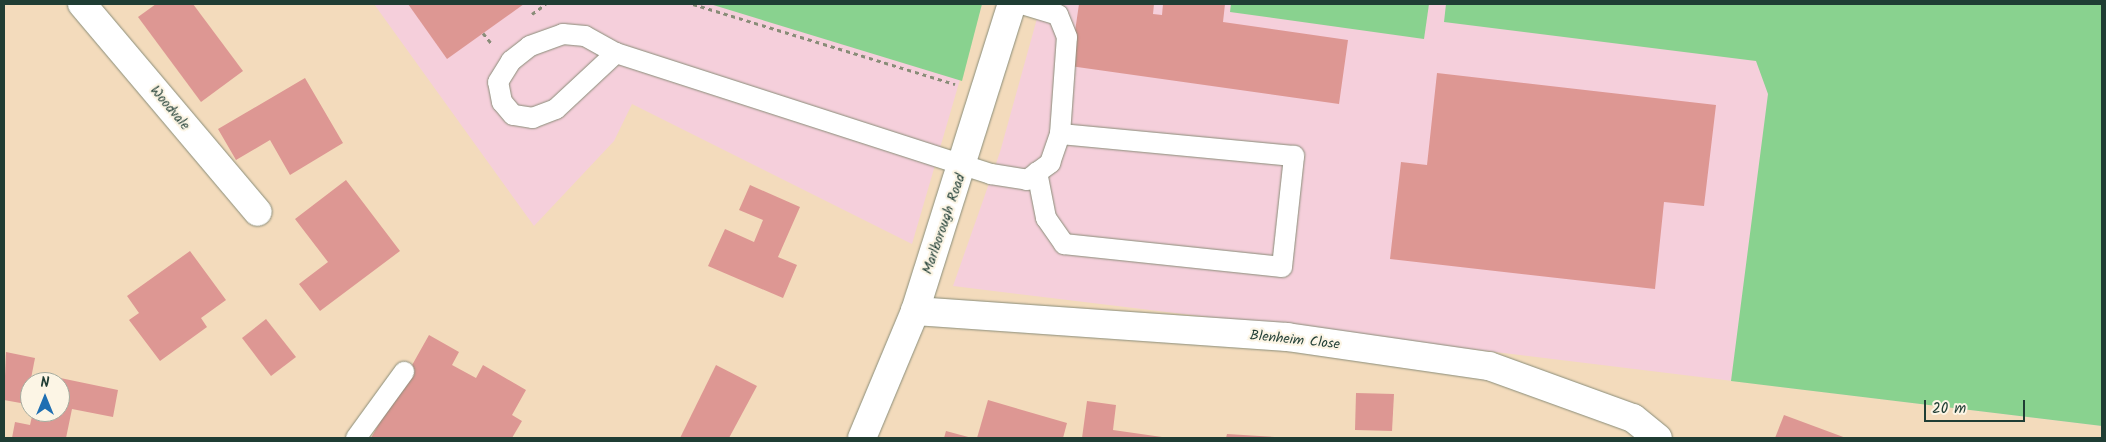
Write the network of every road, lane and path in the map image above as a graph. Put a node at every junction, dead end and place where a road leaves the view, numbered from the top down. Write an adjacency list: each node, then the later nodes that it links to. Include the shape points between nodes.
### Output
1 (82, 4): 10 (street, Woodvale)
2 (693, 4): 6 (path)
3 (1012, 4): 6 (street, Marlborough Road)
4 (1022, 4): 7 (lane, via 1058,15 1066,37)
5 (616, 53): 5 (lane, via 556,109 533,118 513,115 502,102 498,82 511,61 530,46 563,34 585,36); 8 (lane)
6 (987, 93): 8 (street, Marlborough Road)
7 (1060, 134): 9 (lane, via 1050,163); 9 (lane, via 1294,156 1282,267 1064,244 1046,218)
8 (964, 165): 9 (lane, via 1027,180); 11 (street, Marlborough Road)
9 (1037, 172)
10 (258, 212)
11 (915, 311): 14 (street, Marlborough Road); 15 (street, Blenheim Close, via 1287,337 1489,366 1633,418)
12 (404, 372): 13 (lane)
13 (356, 438)
14 (862, 438)
15 (1658, 438)

